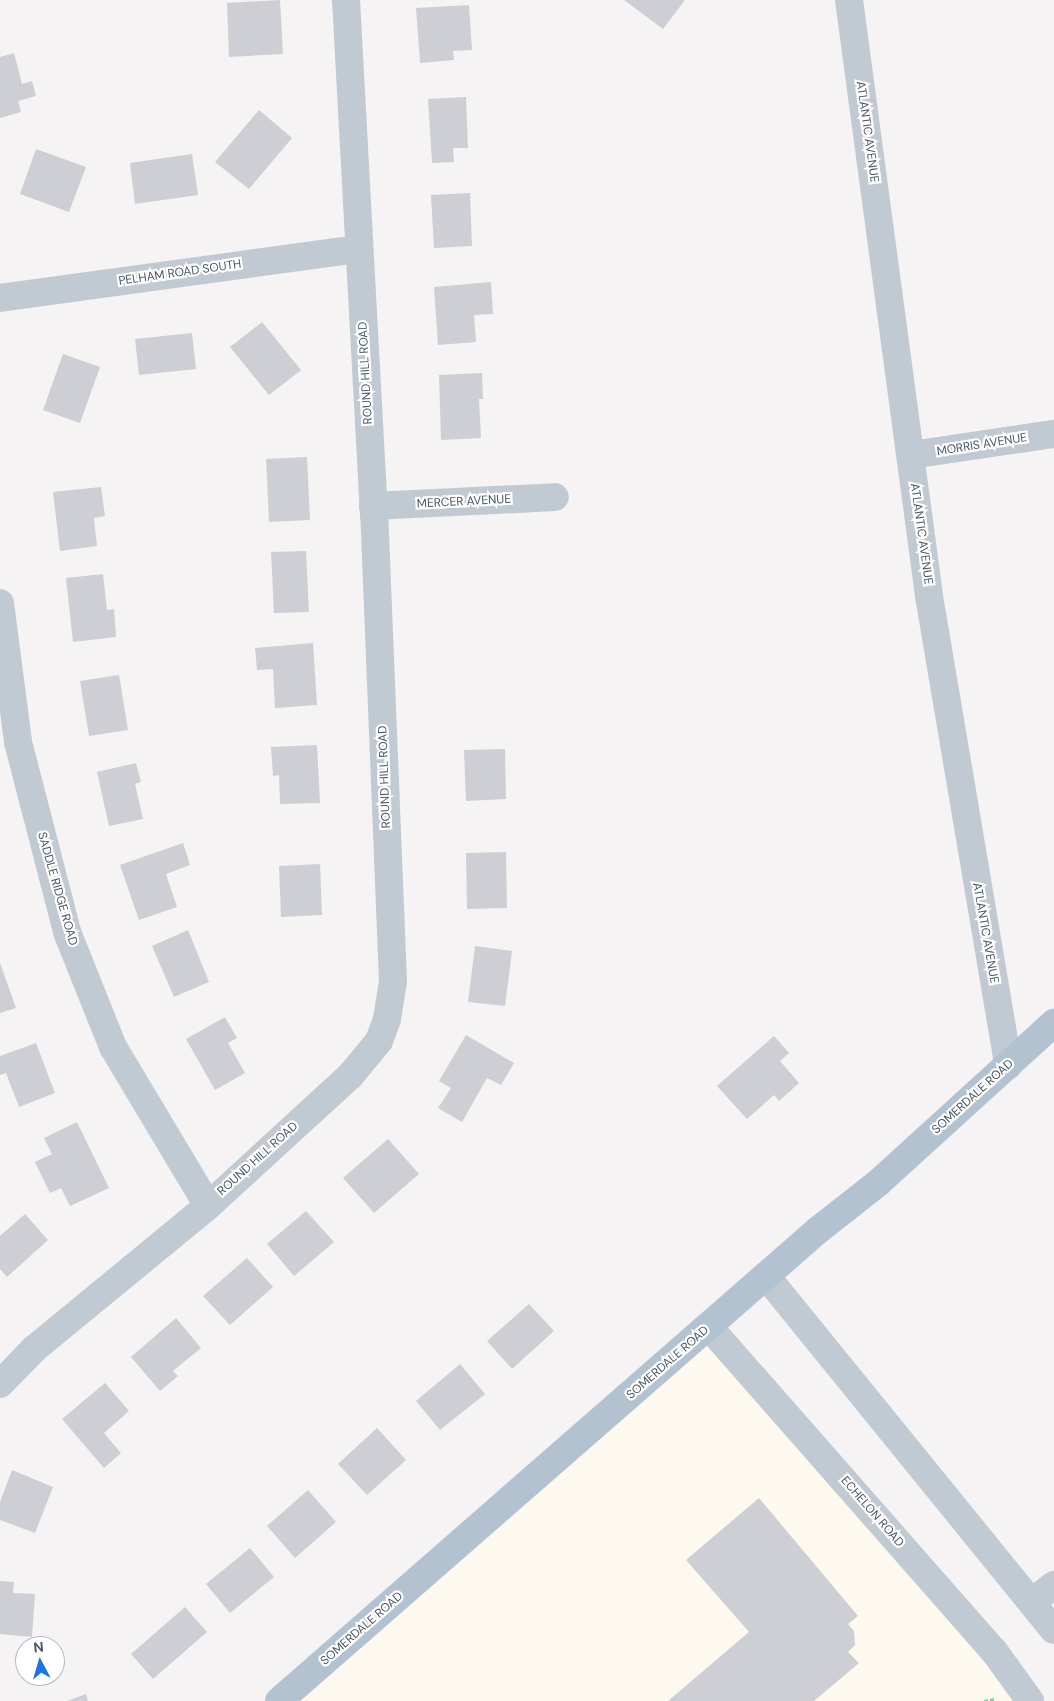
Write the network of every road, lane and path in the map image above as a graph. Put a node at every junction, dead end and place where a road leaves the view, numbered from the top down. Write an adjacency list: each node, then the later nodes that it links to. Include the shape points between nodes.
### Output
1 (346, 0): 3 (street, ROUND HILL ROAD)
2 (849, 0): 6 (street, ATLANTIC AVENUE)
3 (359, 249): 4 (street, PELHAM ROAD SOUTH); 8 (street, ROUND HILL ROAD)
4 (0, 298)
5 (1054, 434): 6 (street, MORRIS AVENUE)
6 (910, 456): 11 (street, ATLANTIC AVENUE, via 929,596)
7 (555, 498): 8 (street, MERCER AVENUE)
8 (373, 506): 12 (street, ROUND HILL ROAD, via 393,981 387,1019 379,1041 350,1076)
9 (0, 603): 12 (street, SADDLE RIDGE ROAD, via 18,742 67,932 113,1047)
10 (1054, 1023): 11 (main road, SOMERDALE ROAD)
11 (1008, 1065): 13 (main road, SOMERDALE ROAD, via 878,1182)
12 (208, 1206): 15 (street, ROUND HILL ROAD, via 34,1349)
13 (766, 1276): 14 (main road, SOMERDALE ROAD); 17 (street)
14 (709, 1327): 19 (main road, SOMERDALE ROAD); 22 (street, ECHELON ROAD, via 994,1651)
15 (0, 1384)
16 (1054, 1585): 17 (street)
17 (1032, 1602): 18 (street)
18 (1054, 1630)
19 (279, 1701)
20 (984, 1701): 21 (path)
21 (999, 1701)
22 (1030, 1701)

